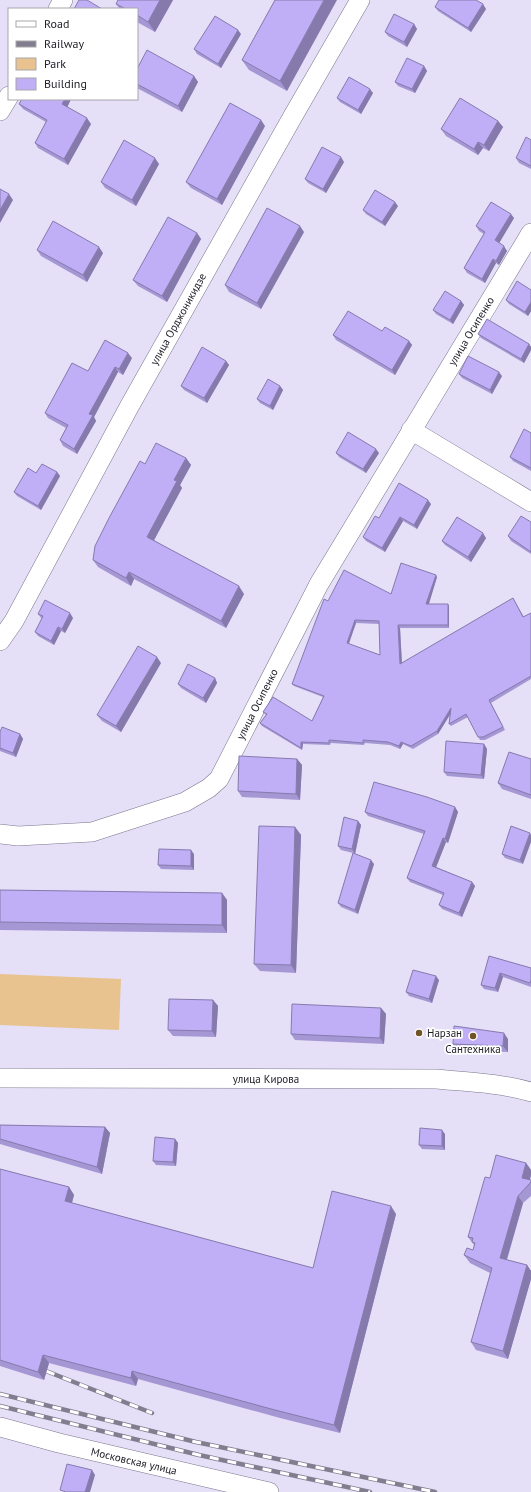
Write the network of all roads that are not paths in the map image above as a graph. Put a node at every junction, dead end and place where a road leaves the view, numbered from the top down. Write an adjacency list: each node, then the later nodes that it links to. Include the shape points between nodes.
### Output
1 (360, 0): 7 (street, улица Орджоникидзе, via 137,393 14,621)
2 (8, 98): 3 (street)
3 (0, 111)
4 (531, 233): 5 (street, улица Осипенко)
5 (411, 430): 6 (street); 8 (street, улица Осипенко, via 319,584 218,780 185,802 92,832 18,836)
6 (531, 502)
7 (0, 641)
8 (0, 834)
9 (0, 1078): 10 (street, улица Кирова, via 436,1079 475,1082)
10 (531, 1092)
11 (0, 1427): 12 (street, Московская улица)
12 (270, 1492)

